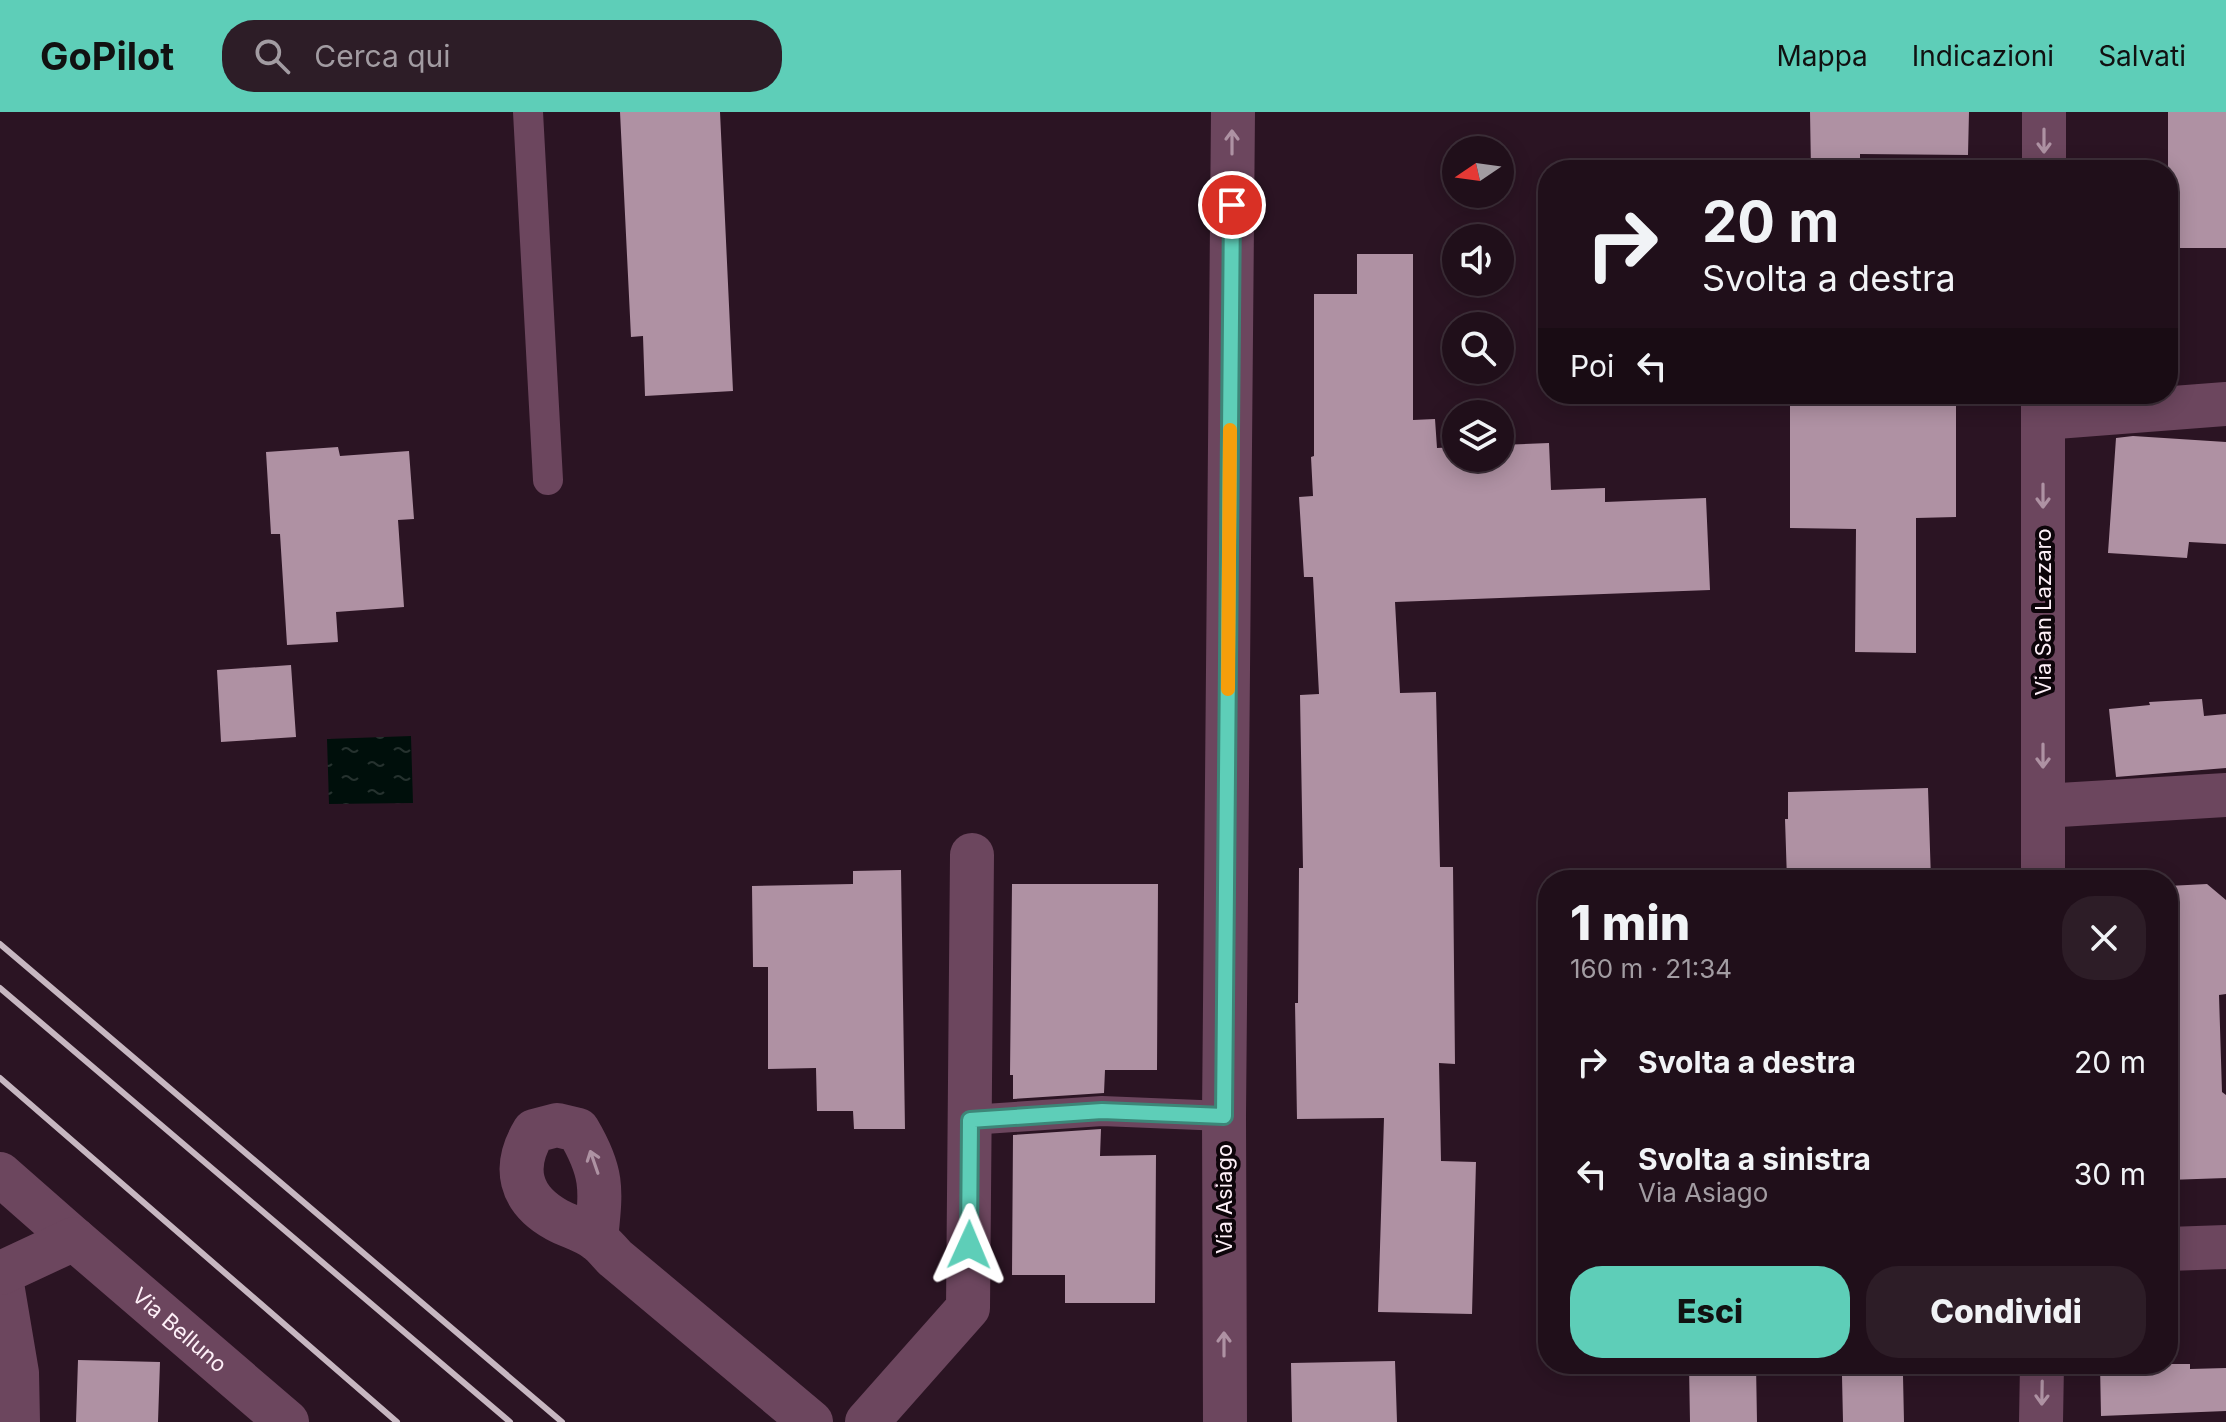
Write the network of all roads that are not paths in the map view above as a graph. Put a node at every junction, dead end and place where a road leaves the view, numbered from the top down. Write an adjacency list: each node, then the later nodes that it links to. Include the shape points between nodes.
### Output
1 (528, 112): 7 (lane)
2 (1233, 112): 12 (street, Via Asiago, one-way to 2)
3 (2044, 112): 4 (street, one-way to 4)
4 (2044, 160)
5 (2226, 404): 6 (street, Via San Lazzaro)
6 (2043, 406): 9 (street, Via San Lazzaro, one-way to 9)
7 (548, 480)
8 (2226, 795): 9 (street)
9 (2043, 806): 11 (street, Via San Lazzaro)
10 (972, 855): 13 (street)
11 (2043, 870)
12 (1224, 1116): 13 (lane, via 1102,1111); 25 (street, Via Asiago, one-way to 12)
13 (970, 1120): 24 (street, via 968,1308)
14 (0, 1174): 15 (street, Via Belluno)
15 (74, 1239): 19 (street); 22 (street, Via Belluno)
16 (596, 1239): 23 (street)
17 (2226, 1247): 18 (street)
18 (2178, 1249)
19 (0, 1272): 21 (street, via 17,1373)
20 (2042, 1374): 26 (street, one-way to 26)
21 (18, 1422)
22 (287, 1422)
23 (811, 1422)
24 (867, 1422)
25 (1225, 1422)
26 (2041, 1422)

